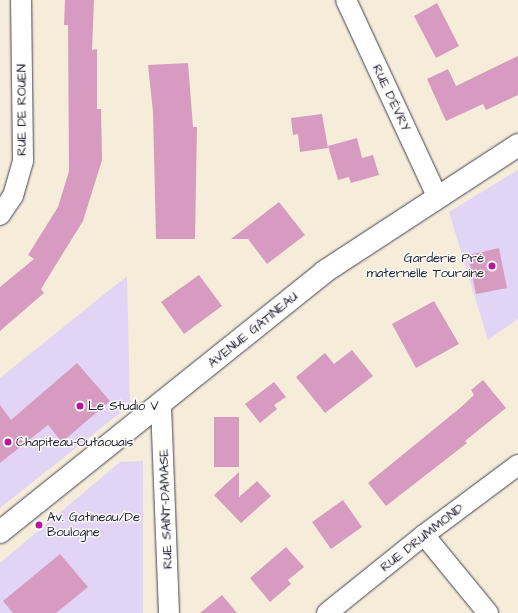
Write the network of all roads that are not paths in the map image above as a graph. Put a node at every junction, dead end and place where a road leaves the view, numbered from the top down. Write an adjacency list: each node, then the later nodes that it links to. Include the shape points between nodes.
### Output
1 (21, 0): 5 (street, RUE DE ROUEN, via 23,160 13,196)
2 (346, 0): 4 (street, RUE D'ÉVRY)
3 (518, 145): 4 (street, AVENUE GATINEAU)
4 (438, 196): 6 (street, AVENUE GATINEAU, via 324,272)
5 (0, 215)
6 (161, 405): 8 (street, AVENUE GATINEAU); 10 (street, RUE SAINT-DAMASE)
7 (518, 465): 9 (street, RUE DRUMMOND)
8 (0, 532)
9 (424, 535): 11 (street, RUE DRUMMOND); 12 (street)
10 (169, 613)
11 (327, 613)
12 (488, 613)

